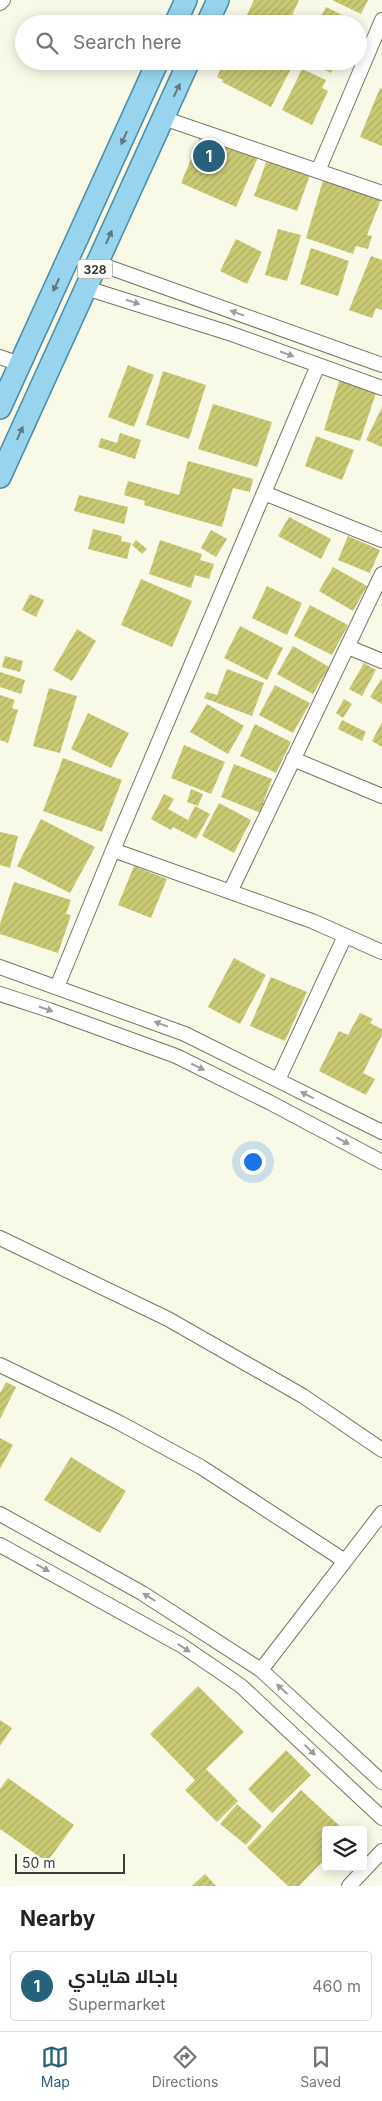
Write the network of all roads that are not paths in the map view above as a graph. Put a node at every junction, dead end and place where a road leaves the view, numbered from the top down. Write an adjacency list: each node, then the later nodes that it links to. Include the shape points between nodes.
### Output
1 (3, 0): 4 (street)
2 (186, 0): 5 (main road)
3 (218, 0): 6 (main road)
4 (0, 4)
5 (180, 15)
6 (211, 15)
7 (382, 20): 8 (street)
8 (367, 56)
9 (154, 70): 18 (main road, one-way to 18)
10 (186, 70): 12 (main road, 328, one-way to 10)
11 (361, 70): 13 (street)
12 (163, 118): 13 (street); 15 (main road, 328, one-way to 12)
13 (318, 172): 14 (street)
14 (382, 193)
15 (97, 263): 16 (main road, 328); 20 (street, one-way to 15)
16 (86, 288): 19 (street, one-way to 19); 23 (main road, 328, one-way to 16)
17 (0, 357): 18 (street)
18 (20, 364): 22 (main road)
19 (318, 365): 21 (street); 24 (street)
20 (382, 365)
21 (382, 388)
22 (0, 408)
23 (0, 478)
24 (264, 493): 25 (street); 31 (street)
25 (382, 540)
26 (382, 574): 27 (street)
27 (348, 647): 28 (street); 29 (street)
28 (382, 661)
29 (294, 759): 30 (street); 32 (street)
30 (382, 796)
31 (113, 850): 32 (street); 36 (street)
32 (230, 892): 33 (street)
33 (345, 936): 34 (street); 38 (street)
34 (382, 952)
35 (0, 967): 36 (street)
36 (57, 987): 38 (street, one-way to 36, via 185,1034)
37 (0, 994): 40 (street, one-way to 40, via 176,1056)
38 (278, 1080): 39 (street, one-way to 38)
39 (382, 1132)
40 (382, 1162)
41 (0, 1238): 43 (street, via 168,1319 303,1396)
42 (0, 1365): 47 (street, via 118,1422 201,1467)
43 (382, 1450)
44 (382, 1513): 47 (street)
45 (0, 1514): 48 (street, one-way to 45, via 142,1592)
46 (0, 1545): 50 (street, one-way to 50, via 181,1645 241,1686)
47 (345, 1561): 48 (street)
48 (261, 1670): 49 (street, one-way to 48)
49 (382, 1782)
50 (382, 1818)
51 (382, 1851): 52 (street)
52 (349, 1886)

